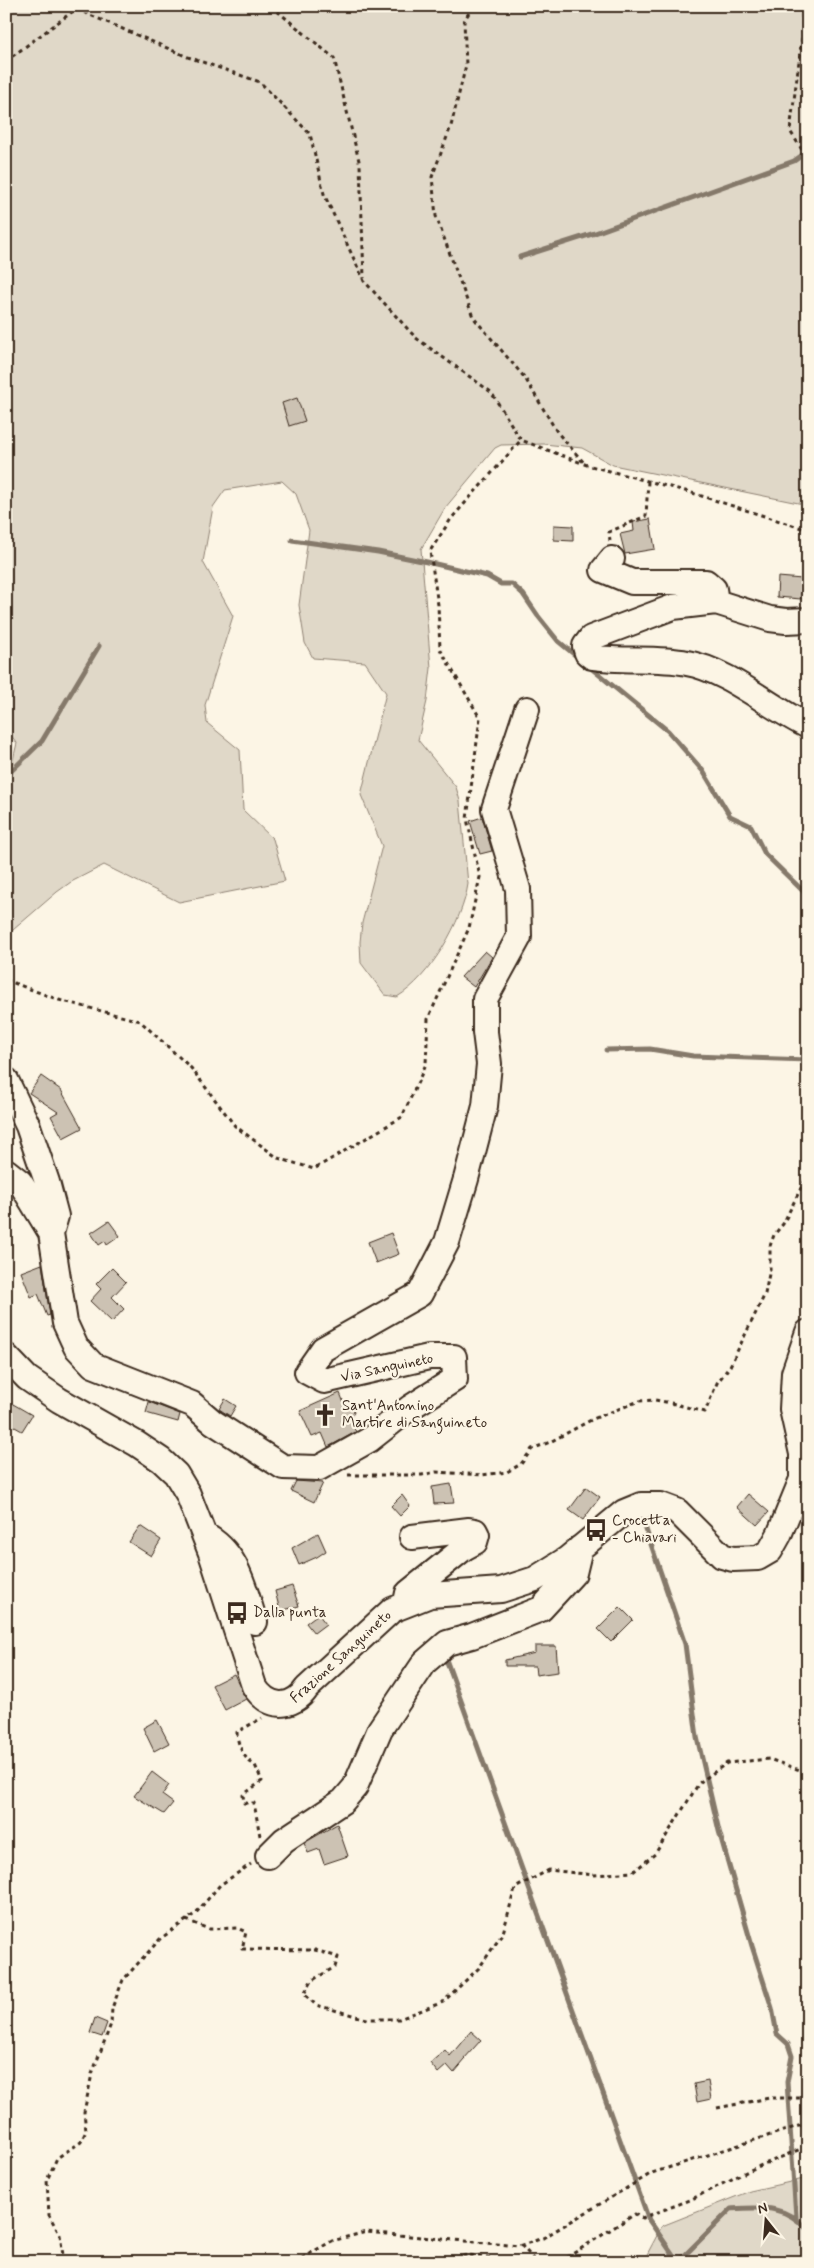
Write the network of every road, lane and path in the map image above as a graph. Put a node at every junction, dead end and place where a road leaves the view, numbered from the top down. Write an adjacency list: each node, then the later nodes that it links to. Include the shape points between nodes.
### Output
1 (271, 6): 6 (path, via 334,58 360,166)
2 (473, 6): 8 (path, via 464,21 466,65 451,126 432,177 436,216 473,317 525,378 557,432)
3 (801, 6): 5 (path, via 803,30 790,130)
4 (6, 61): 6 (path, via 76,9 188,57 260,82 310,134 324,194)
5 (808, 159)
6 (364, 281): 7 (path, via 416,338 491,392)
7 (520, 440): 8 (path); 16 (path, via 451,519 430,551 440,649 480,718 467,819 480,877 469,928 428,1019 426,1064 402,1117 314,1168 278,1158 235,1126 191,1068 140,1021 59,1000)
8 (586, 465): 9 (path)
9 (648, 481): 10 (path); 11 (path, via 646,516 608,532)
10 (808, 530)
11 (612, 559): 12 (street, via 603,570 632,582 706,582 714,588)
12 (716, 602): 13 (street, via 770,619); 15 (street, via 673,607 594,636 586,643 587,652 595,658 656,659 688,663 717,672)
13 (808, 620)
14 (527, 709): 23 (street, Via Sanguineto, via 494,809 518,889 519,937 485,999 489,1064 483,1115 447,1242 420,1294 322,1349 307,1372 324,1382 429,1357 454,1357 455,1379 411,1407 369,1440)
15 (808, 726)
16 (6, 980)
17 (6, 1080): 20 (street, Via Sanguineto, via 28,1126 47,1182 56,1216)
18 (6, 1171): 20 (street, Via Sanguineto, via 20,1182)
19 (808, 1174): 23 (path, via 772,1241 765,1294 705,1412 663,1402 639,1401 532,1449 521,1464 507,1472 335,1476)
20 (51, 1233): 23 (street, Via Sanguineto, via 65,1323 76,1347 93,1365 192,1404 213,1422 283,1467 318,1468)
21 (808, 1332): 26 (street, Frazione Sanguineto, via 794,1373 792,1409 802,1454 802,1479 770,1551 758,1558 722,1556 677,1511 641,1505 624,1512)
22 (6, 1356): 24 (street, Frazione Sanguineto, via 27,1378 59,1400 161,1460 176,1474 188,1494)
23 (324, 1465)
24 (204, 1535): 28 (street, via 221,1546 235,1563); 29 (street, Frazione Sanguineto, via 254,1686 266,1701)
25 (412, 1537): 27 (street, via 469,1530 475,1531 477,1536 475,1542 408,1593)
26 (580, 1548): 27 (street, Frazione Sanguineto, via 527,1582 501,1590 430,1595); 31 (street, via 574,1573 541,1609 447,1644 425,1662 380,1729 354,1787 343,1801)
27 (405, 1603): 29 (street, Frazione Sanguineto, via 392,1610 302,1696)
28 (255, 1622)
29 (285, 1704): 31 (path, via 237,1732 248,1762 255,1765 262,1781 243,1794 244,1803 254,1803)
30 (808, 1773): 32 (path, via 769,1759 726,1763 699,1783 655,1854 633,1872 594,1875 549,1870 515,1888 503,1933 479,1968 443,2002 399,2019 367,2019 316,2005 304,1994 311,1981 335,1966 338,1957 315,1950 242,1950 246,1932 237,1928 209,1929)
31 (262, 1852): 32 (path, via 220,1884)
32 (186, 1920): 38 (path, via 160,1939 123,1980 92,2074 84,2112 86,2130 81,2142 57,2158 47,2180 49,2214 60,2235)
33 (808, 2098): 34 (path, via 769,2098)
34 (717, 2108)
35 (808, 2122): 37 (path, via 652,2173 543,2238)
36 (808, 2146): 43 (path, via 690,2200 642,2218 635,2214)
37 (521, 2245): 39 (path, via 366,2232 332,2240); 42 (path)
38 (64, 2262)
39 (295, 2262)
40 (439, 2262): 41 (path, via 468,2255)
41 (514, 2262)
42 (536, 2262)
43 (560, 2262)

